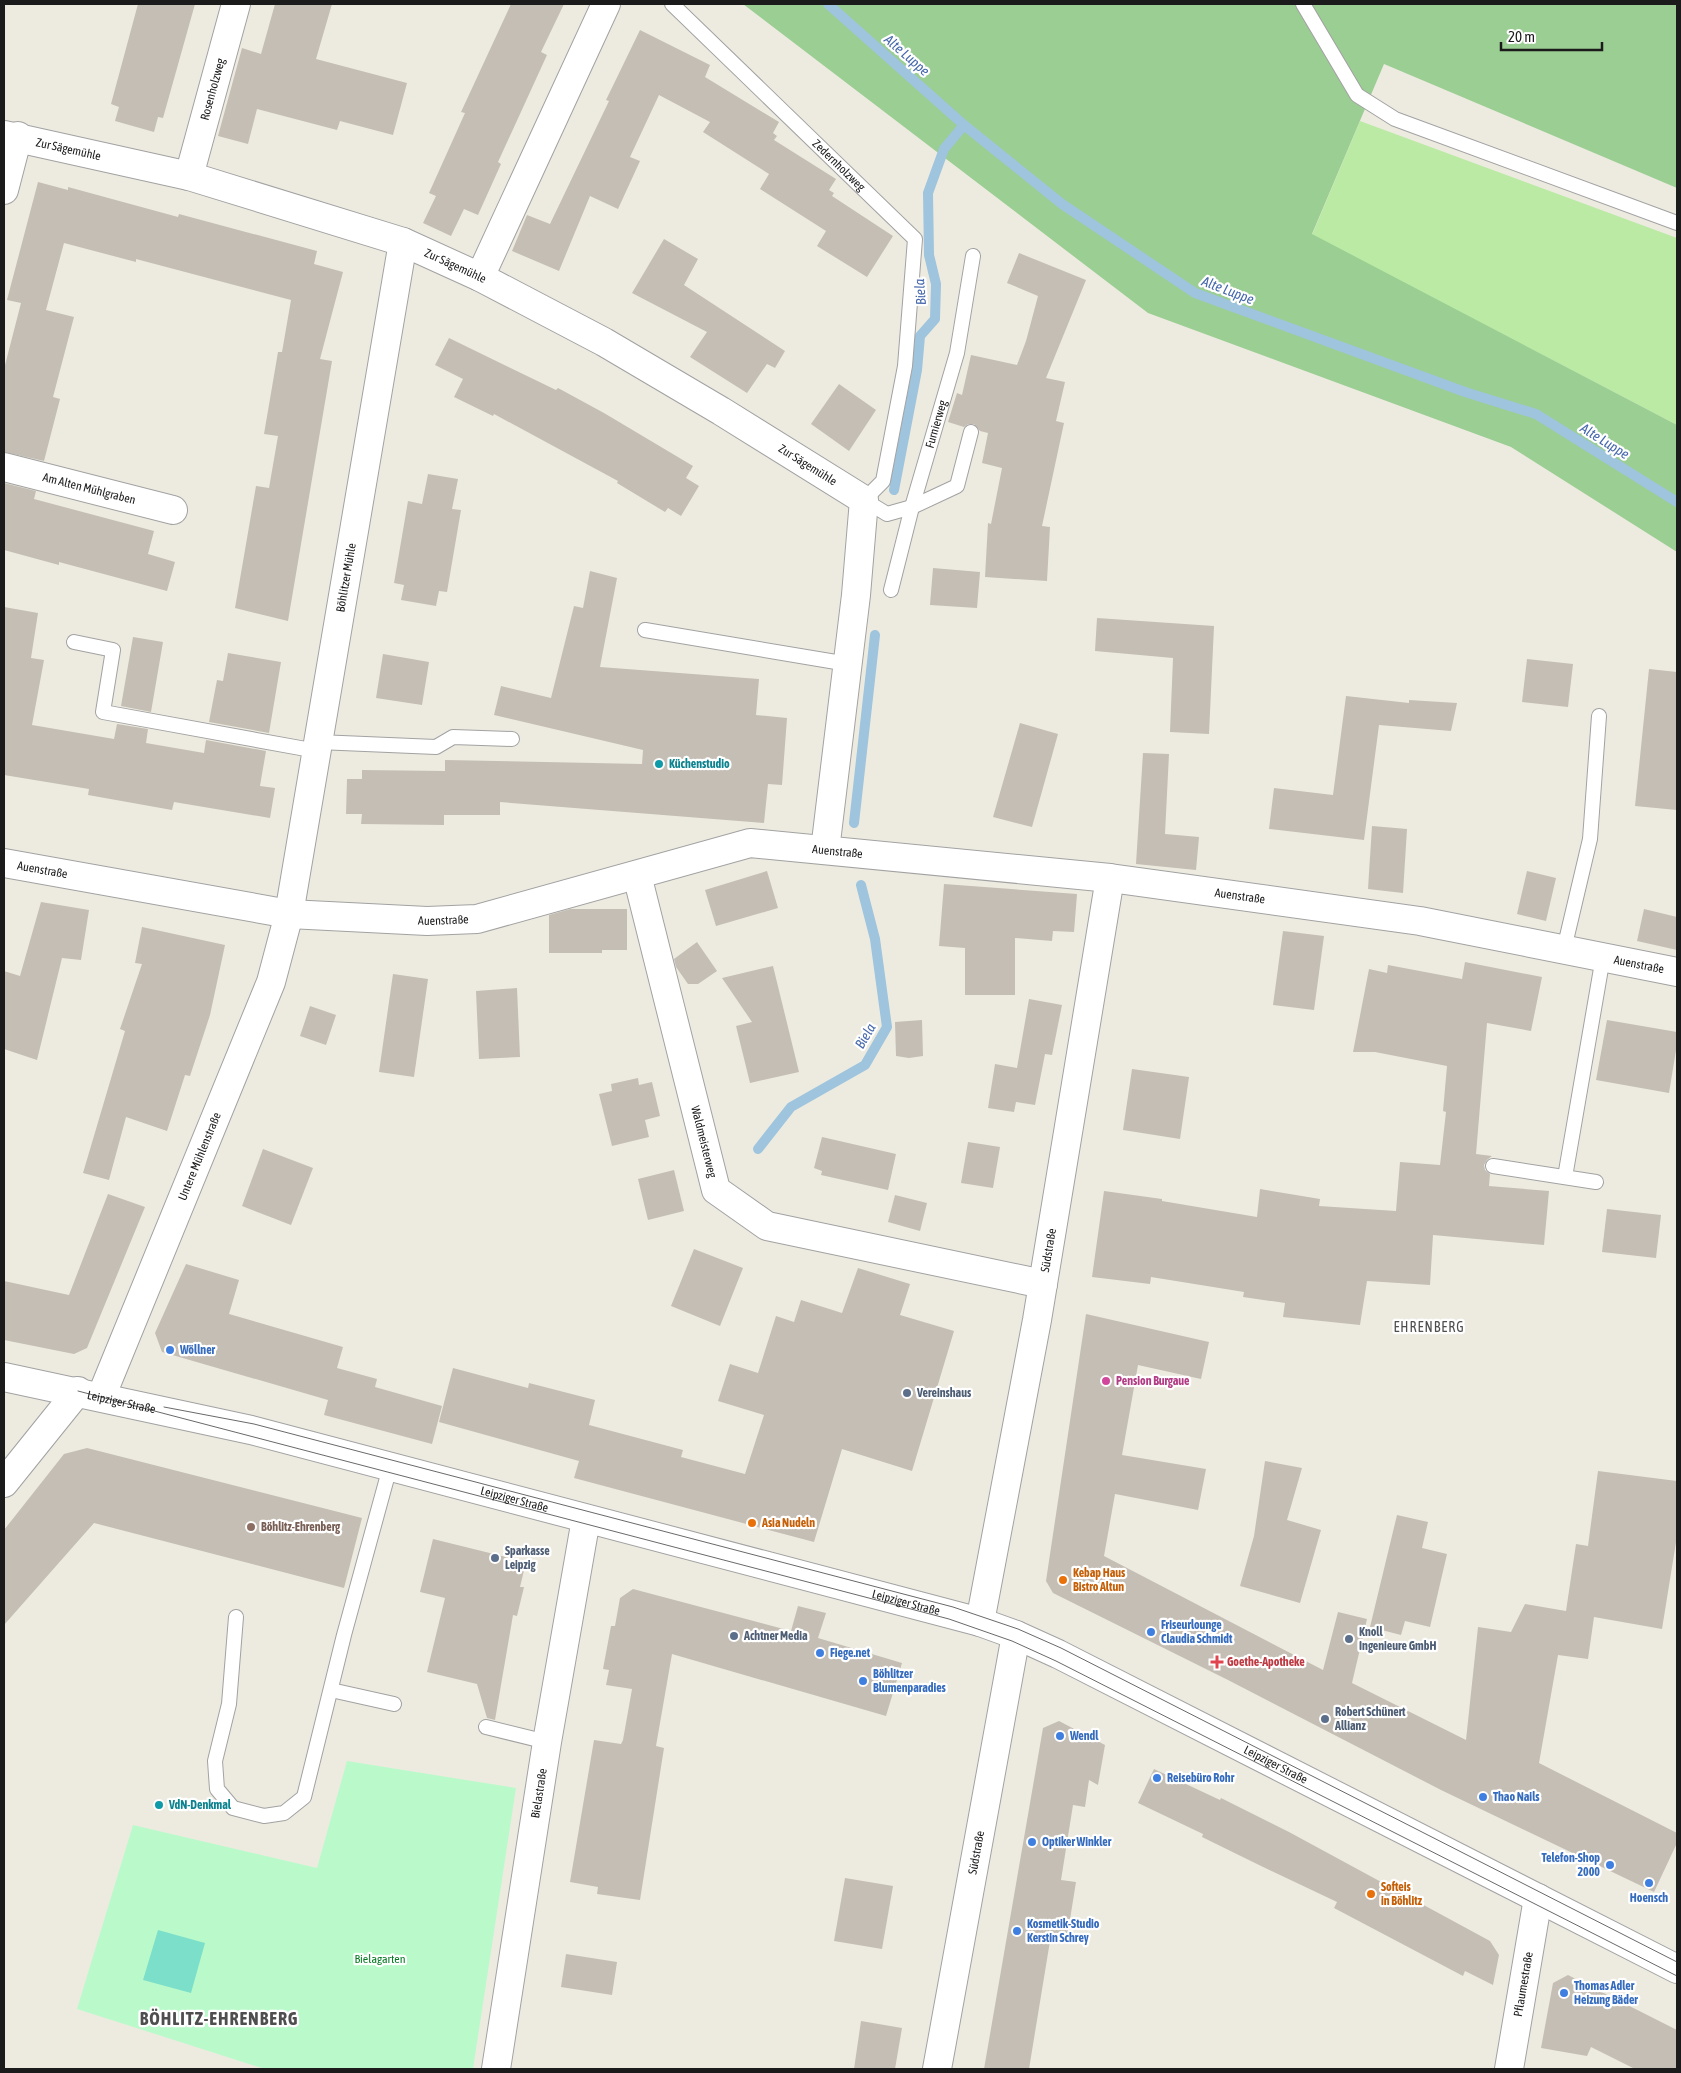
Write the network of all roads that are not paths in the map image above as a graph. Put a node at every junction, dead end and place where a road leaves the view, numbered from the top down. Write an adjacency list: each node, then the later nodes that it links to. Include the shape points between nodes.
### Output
1 (236, 4): 6 (street, Rosenholzweg)
2 (606, 4): 11 (street)
3 (672, 4): 14 (lane, Zedernholzweg, via 916,239 905,366 883,481)
4 (1303, 4): 8 (lane, via 1357,96 1395,119)
5 (11, 136): 6 (street, Zur Sägemühle); 7 (street)
6 (189, 176): 9 (street, Zur Sägemühle)
7 (4, 190)
8 (1677, 223)
9 (403, 242): 11 (street, Zur Sägemühle); 23 (street, Böhlitzer Mühle)
10 (973, 256): 15 (lane, Furnierweg, via 957,353)
11 (480, 277): 14 (street, Zur Sägemühle, via 612,347)
12 (971, 432): 15 (lane, via 957,486)
13 (4, 467): 16 (street, Am Alten Mühlgraben)
14 (864, 500): 15 (lane, via 887,514); 20 (street)
15 (912, 507): 17 (lane, Furnierweg)
16 (174, 510)
17 (891, 590)
18 (645, 630): 20 (lane)
19 (74, 642): 23 (lane, via 113,650 103,712)
20 (848, 664): 24 (street)
21 (1599, 716): 29 (lane, via 1590,839)
22 (512, 739): 23 (lane, via 453,737 436,747)
23 (317, 746): 28 (street, Böhlitzer Mühle)
24 (824, 850): 26 (street, Auenstraße, via 750,843); 27 (street, Auenstraße)
25 (4, 863): 28 (street, Auenstraße)
26 (637, 875): 28 (street, Auenstraße, via 477,919 427,921); 35 (street, Waldmeisterweg, via 716,1190 767,1226)
27 (1110, 878): 29 (street, Auenstraße, via 1420,921); 35 (street, Südstraße)
28 (289, 914): 37 (street, Untere Mühlenstraße, via 271,982)
29 (1564, 949): 30 (street, Auenstraße)
30 (1603, 957): 31 (street, Auenstraße); 33 (lane)
31 (1677, 972)
32 (1493, 1166): 33 (lane)
33 (1565, 1177): 34 (lane)
34 (1596, 1182)
35 (1043, 1284): 42 (street, Südstraße)
36 (4, 1377): 37 (street, Leipziger Straße)
37 (90, 1394): 38 (street, Leipziger Straße, via 251,1430); 39 (street, Untere Mühlenstraße)
38 (390, 1468): 40 (street, Leipziger Straße); 44 (lane)
39 (4, 1483)
40 (586, 1519): 42 (street, Leipziger Straße); 47 (street, Bielastraße)
41 (236, 1617): 44 (lane, via 229,1704 214,1761 217,1789 233,1808 264,1816 284,1813 304,1797)
42 (980, 1622): 43 (street, Leipziger Straße)
43 (1016, 1635): 48 (street, Leipziger Straße); 51 (street, Südstraße)
44 (332, 1690): 45 (lane)
45 (394, 1704)
46 (486, 1727): 47 (lane)
47 (547, 1742): 50 (street, Bielastraße)
48 (1538, 1898): 49 (street, Leipziger Straße); 52 (street, Pflaumestraße)
49 (1677, 1969)
50 (496, 2069)
51 (937, 2069)
52 (1508, 2069)

